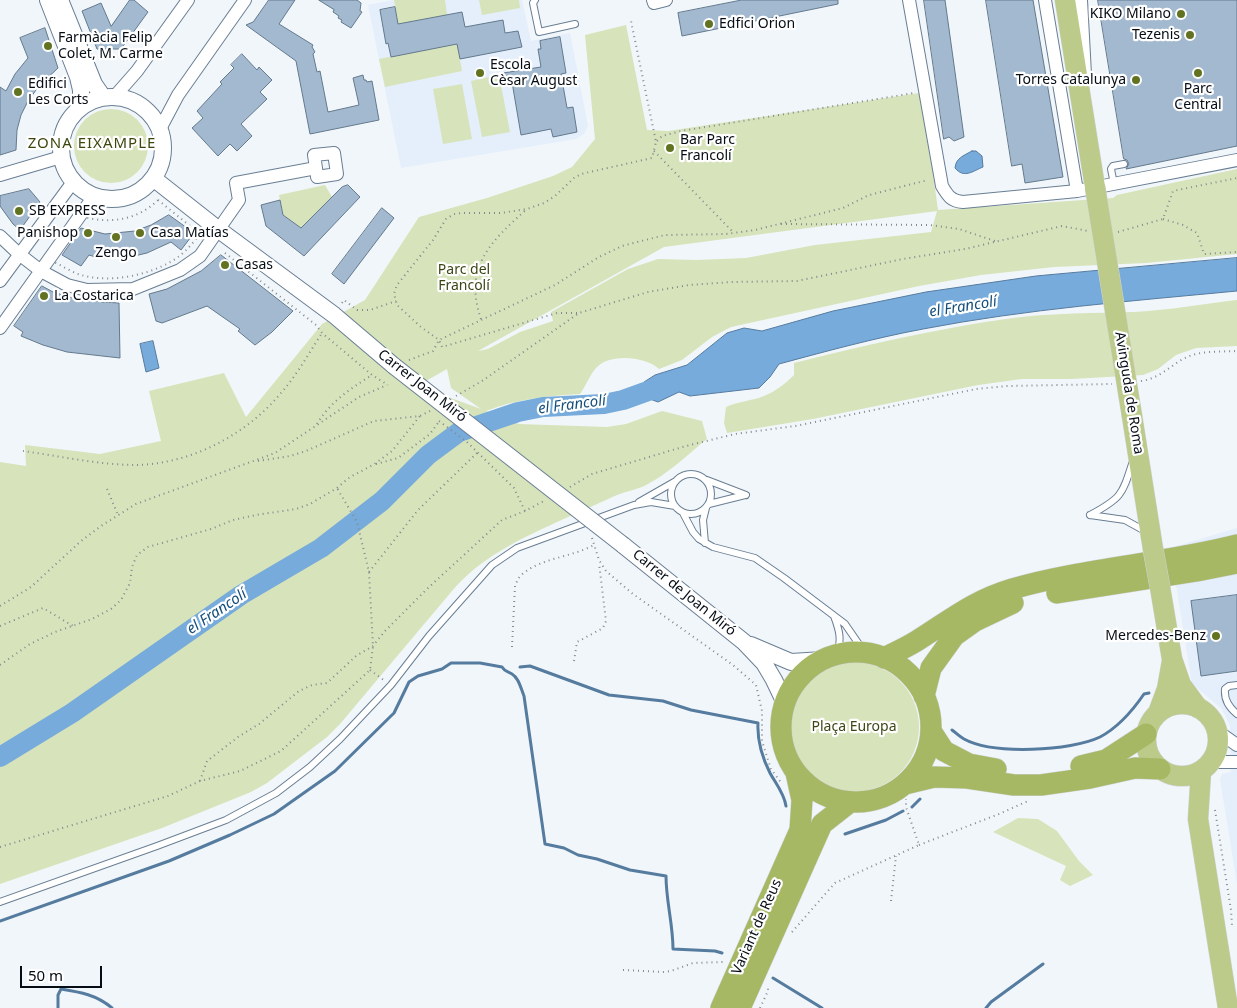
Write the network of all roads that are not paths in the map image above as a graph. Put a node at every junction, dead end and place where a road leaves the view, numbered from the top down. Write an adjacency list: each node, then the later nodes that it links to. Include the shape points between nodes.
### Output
1 (48, 0): 14 (street, via 78,77)
2 (60, 0): 13 (street, via 94,84)
3 (188, 0): 13 (street, via 137,70)
4 (245, 0): 16 (street, via 178,95)
5 (535, 0): 12 (lane, via 539,32)
6 (653, 0): 7 (street, via 654,3)
7 (666, 0)
8 (909, 0): 24 (street, via 940,177 947,196 963,202)
9 (1045, 0): 24 (street, Avinguda de Roma)
10 (1065, 0): 15 (main road, Avinguda de Roma)
11 (1080, 0): 15 (street, Avinguda de Roma)
12 (574, 24)
13 (109, 96): 14 (street); 16 (street, via 141,105)
14 (81, 107): 17 (street, via 64,129)
15 (1086, 127): 24 (main road, Avinguda de Roma)
16 (160, 129): 22 (street, via 163,151)
17 (61, 157): 21 (street); 23 (street)
18 (1237, 160): 24 (street)
19 (1124, 164): 24 (lane, Avinguda de Roma, via 1113,166)
20 (316, 168): 26 (street, via 236,183 239,200)
21 (0, 175)
22 (153, 178): 25 (street, via 139,192 125,198); 26 (street, Carrer Joan Miró)
23 (74, 182): 25 (street); 28 (street)
24 (1095, 187): 32 (main road, Avinguda de Roma, bridge)
25 (94, 196): 29 (street)
26 (219, 230): 29 (street, via 200,256 180,270 133,289 87,290 67,285); 41 (street, Carrer Joan Miró, bridge, via 334,315 394,366)
27 (0, 236): 28 (street)
28 (19, 254): 29 (street); 30 (street)
29 (41, 271): 31 (street)
30 (0, 281)
31 (0, 328)
32 (1137, 446): 39 (main road, Avinguda de Roma); 39 (lane, via 1123,490 1112,503 1090,516 1125,520)
33 (706, 480): 34 (lane, via 690,473); 37 (lane, via 712,491); 37 (lane, via 746,495)
34 (675, 481): 35 (lane); 36 (lane, via 671,493)
35 (634, 505): 36 (lane, via 651,502); 67 (lane, via 517,548 492,564 340,739 276,794 226,820)
36 (675, 506): 38 (lane)
37 (708, 506): 38 (lane, via 695,514); 40 (lane, via 703,520)
38 (683, 513): 40 (lane, via 693,532)
39 (1152, 542): 48 (main road, Avinguda de Roma, bridge)
40 (706, 543): 44 (lane, via 726,552 755,558)
41 (623, 544): 47 (street, Carrer de Joan Miró)
42 (1237, 545): 45 (highway, via 1011,590 967,608 914,643)
43 (1237, 563): 50 (highway, via 1043,595 996,610 954,636 931,668)
44 (834, 615): 45 (lane); 46 (lane, via 840,640)
45 (875, 655): 46 (highway); 50 (highway, via 903,669)
46 (830, 657): 47 (street, Carrer de Joan Miró, via 791,662); 51 (highway, via 804,673 790,690)
47 (767, 658): 51 (street)
48 (1172, 659): 52 (main road, Avinguda de Roma, via 1181,684); 53 (main road, Avinguda de Roma, via 1167,689)
49 (1237, 685): 54 (lane, via 1225,689 1224,696)
50 (924, 696): 55 (highway)
51 (785, 703): 62 (highway, via 781,726)
52 (1198, 708): 53 (main road, via 1175,705); 56 (main road, via 1210,718)
53 (1158, 713): 57 (main road)
54 (1237, 714)
55 (930, 731): 57 (highway, via 944,751 969,764 1040,772 1087,766 1106,760); 63 (highway, via 920,766)
56 (1217, 731): 58 (street); 60 (main road, via 1218,744)
57 (1146, 734): 61 (main road, via 1149,755)
58 (1237, 745)
59 (1237, 762): 60 (street)
60 (1206, 766): 61 (main road, via 1188,776); 65 (main road)
61 (1168, 773): 63 (highway, via 1135,768 1090,778 1014,785 934,776); 65 (main road)
62 (791, 781): 64 (highway, via 805,782 826,796); 66 (highway, via 802,800)
63 (905, 784): 64 (highway, via 879,799)
64 (850, 802): 66 (highway, via 822,824)
65 (1198, 819): 70 (main road)
66 (801, 850): 68 (highway, Variant de Reus); 69 (highway, Variant de Reus)
67 (0, 902)
68 (721, 1008)
69 (740, 1008)
70 (1228, 1008)

